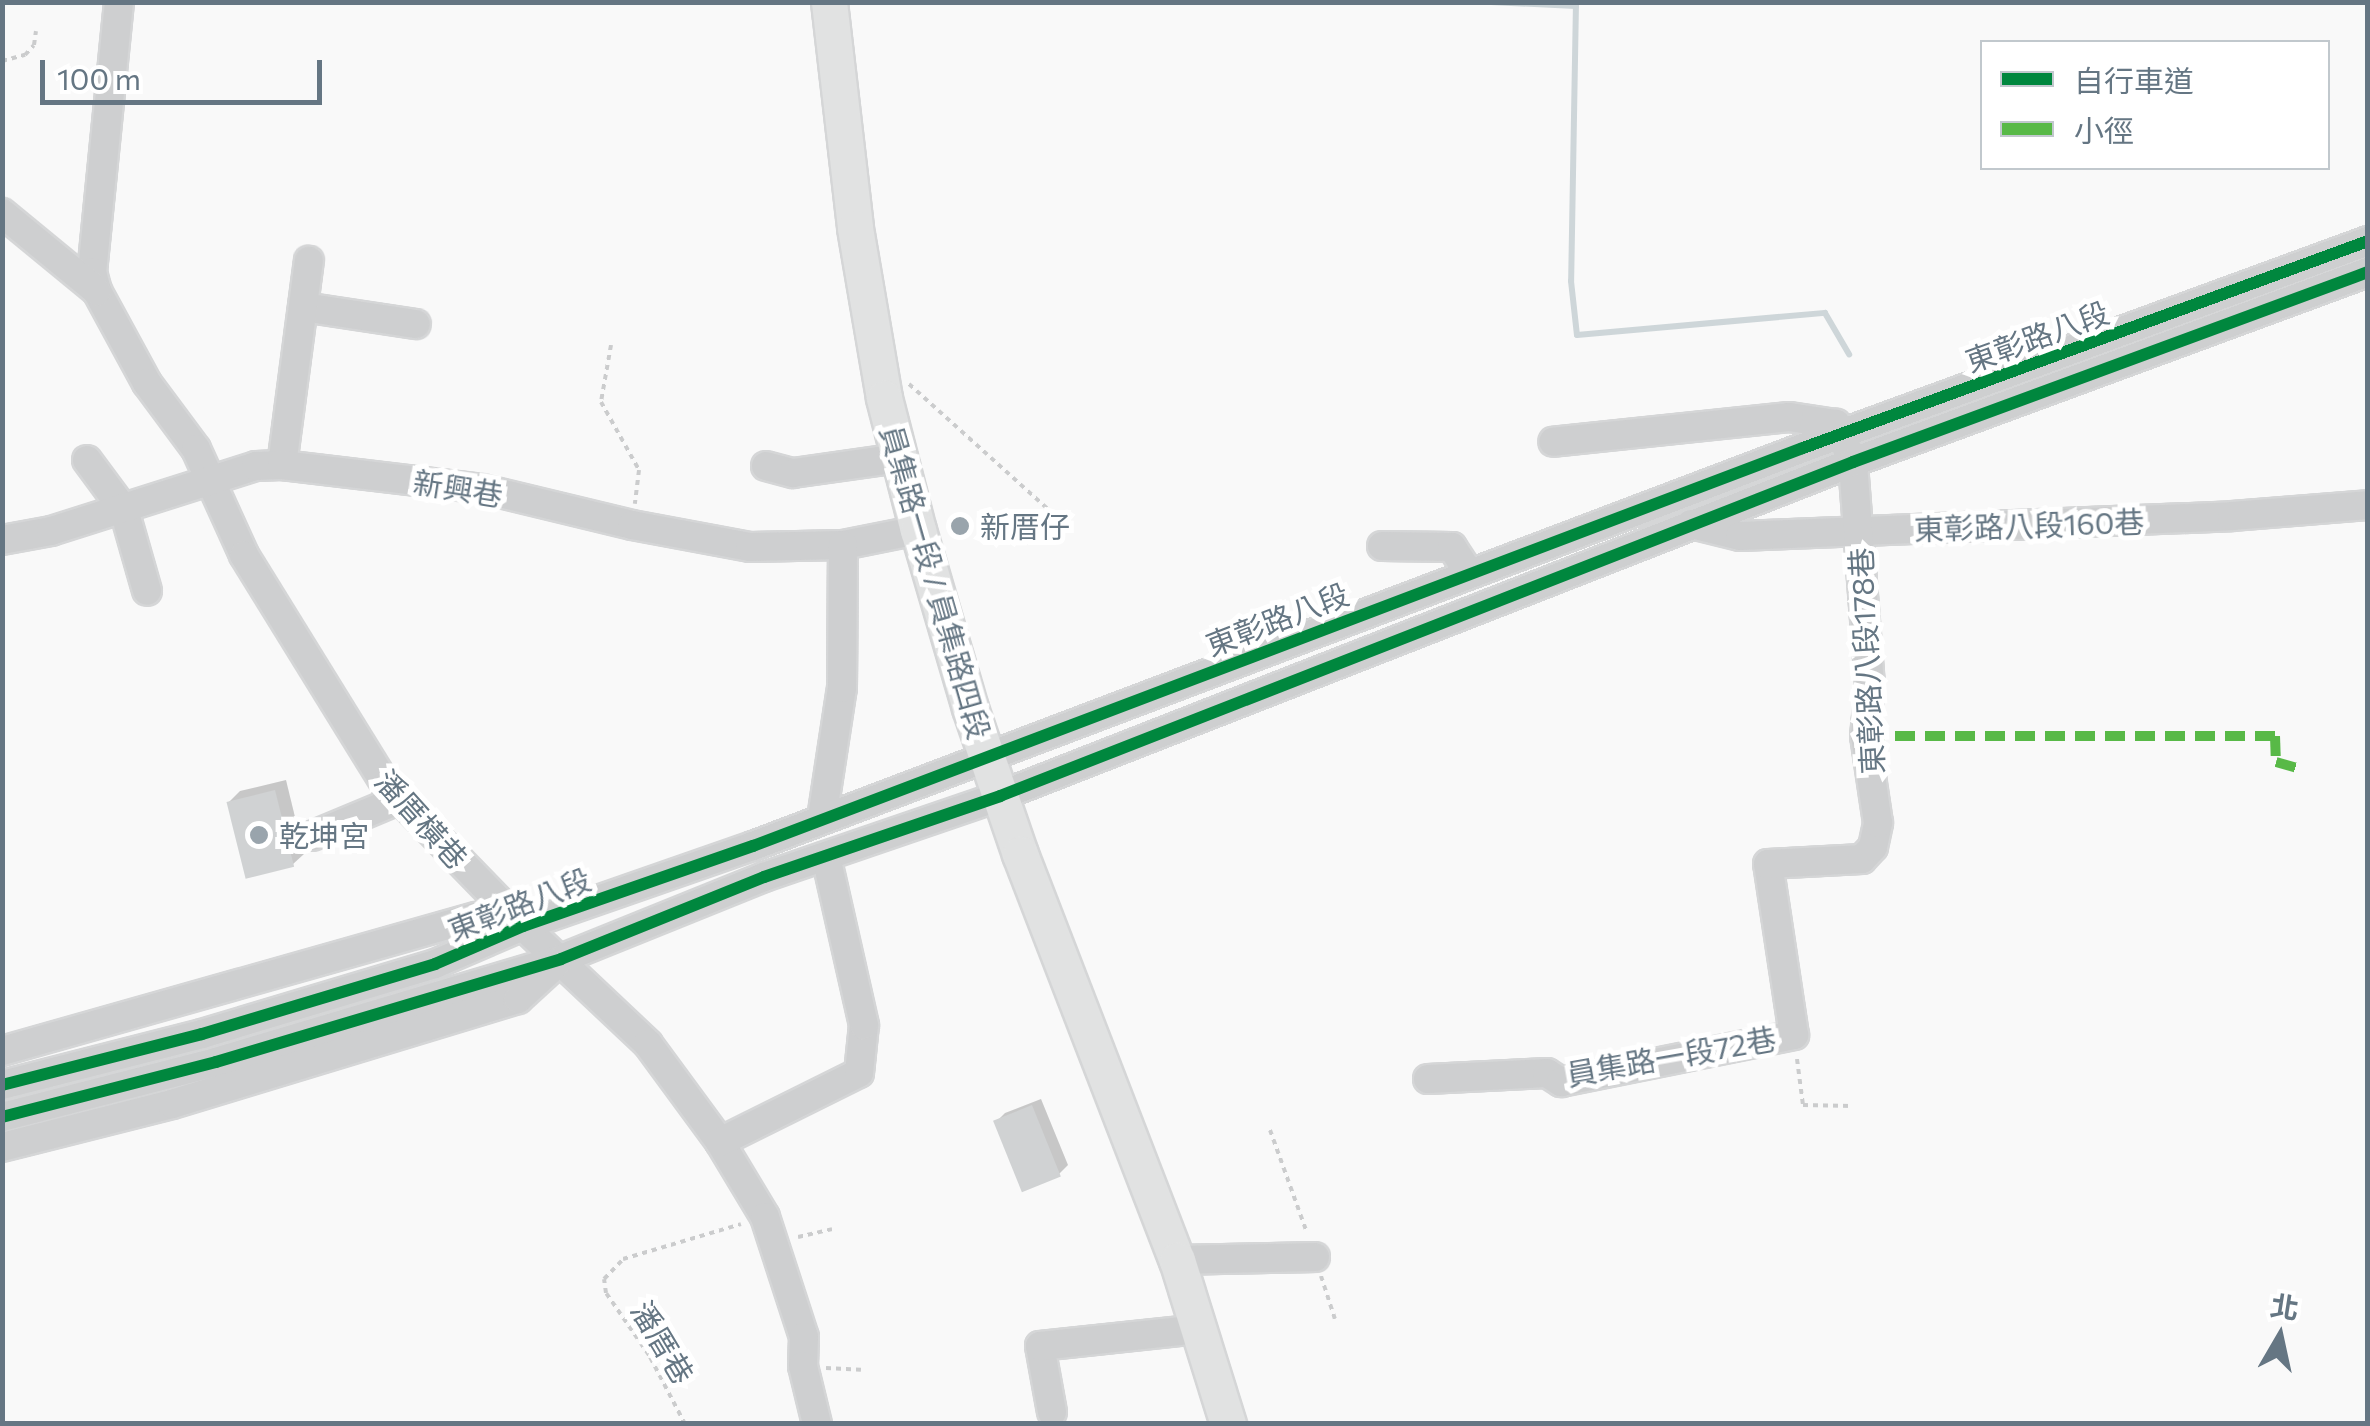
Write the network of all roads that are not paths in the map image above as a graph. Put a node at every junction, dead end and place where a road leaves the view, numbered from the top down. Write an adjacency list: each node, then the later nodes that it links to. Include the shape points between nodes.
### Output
1 (119, 2): 7 (street, 潘厝橫巷, via 92,272)
2 (829, 2): 12 (main road, 員集路一段 / 員集路四段, via 855,228)
3 (2, 213): 7 (street, 潘厝橫巷)
4 (2368, 242): 10 (street, 東彰路八段)
5 (309, 261): 8 (street)
6 (2368, 272): 14 (street, 東彰路八段)
7 (97, 291): 17 (street, 潘厝橫巷, via 146,383 196,449)
8 (303, 307): 9 (street); 15 (street)
9 (416, 324)
10 (1842, 434): 11 (street, via 1836,424 1789,417); 14 (street, 東彰路八段178巷); 26 (street, 東彰路八段)
11 (1553, 442)
12 (900, 458): 16 (street, via 793,472); 21 (main road, 員集路一段 / 員集路四段)
13 (88, 460): 19 (street)
14 (1852, 462): 20 (street, 東彰路八段); 22 (street, 東彰路八段178巷)
15 (282, 465): 17 (street, 新興巷, via 256,466); 24 (street, 新興巷, via 483,489 750,547)
16 (766, 466)
17 (211, 482): 19 (street, 新興巷); 30 (street, 潘厝橫巷, via 244,556)
18 (2368, 505): 22 (street, 東彰路八段160巷)
19 (124, 510): 23 (street, 新興巷); 27 (street)
20 (1691, 524): 22 (street, 東彰路八段160巷, via 1740,536); 29 (street, 東彰路八段)
21 (918, 530): 24 (street, 新興巷); 28 (main road, 員集路一段 / 員集路四段)
22 (1859, 532): 36 (street, 東彰路八段178巷, via 1870,685 1865,736 1878,823 1873,847 1862,859 1768,864)
23 (2, 540)
24 (842, 545): 31 (street, via 842,688)
25 (1382, 546): 26 (street, via 1452,547)
26 (1469, 573): 28 (street, 東彰路八段)
27 (147, 591)
28 (986, 755): 29 (main road, 員集路一段 / 員集路四段); 31 (street, 東彰路八段)
29 (1000, 796): 33 (street, 東彰路八段); 44 (main road, 員集路一段 / 員集路四段)
30 (398, 800): 32 (street); 34 (street, 潘厝橫巷)
31 (822, 818): 34 (street, 東彰路八段)
32 (312, 836)
33 (826, 856): 35 (street, 東彰路八段); 41 (street, via 864,1025 860,1072)
34 (522, 926): 35 (street, 潘厝橫巷); 37 (street, via 477,917); 39 (street, 東彰路八段, via 435,964)
35 (561, 958): 40 (street, 東彰路八段, via 216,1062); 41 (street, 潘厝橫巷, via 648,1044); 42 (street, via 518,999)
36 (1794, 1035): 38 (street, 員集路一段72巷, via 1560,1082 1547,1073)
37 (2, 1051)
38 (1428, 1078)
39 (2, 1085)
40 (2, 1116)
41 (720, 1142): 47 (street, 潘厝橫巷, via 769,1230 804,1337)
42 (2, 1148)
43 (1315, 1257): 44 (street)
44 (1176, 1260): 45 (main road, 員集路一段 / 員集路四段)
45 (1198, 1329): 46 (street, via 1040,1346); 48 (main road, 員集路一段 / 員集路四段)
46 (1052, 1412)
47 (816, 1424)
48 (1228, 1424)

